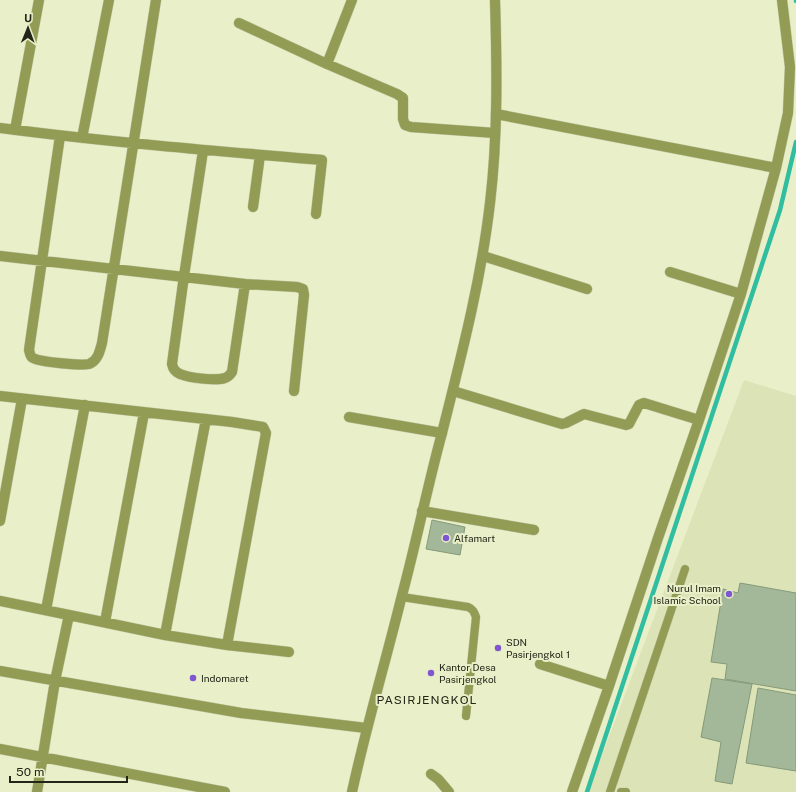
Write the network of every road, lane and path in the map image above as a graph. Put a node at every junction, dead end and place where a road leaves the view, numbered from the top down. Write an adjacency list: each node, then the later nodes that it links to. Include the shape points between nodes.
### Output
1 (39, 0): 11 (street)
2 (109, 0): 14 (street)
3 (156, 0): 15 (street)
4 (352, 0): 8 (street)
5 (495, 0): 9 (street)
6 (782, 0): 18 (street, via 790,67 788,113)
7 (239, 23): 8 (street)
8 (327, 64): 12 (street, via 403,98 405,125)
9 (496, 114): 12 (street); 18 (street)
10 (0, 128): 11 (street)
11 (15, 130): 13 (street)
12 (495, 133): 22 (street, via 491,196)
13 (60, 136): 14 (street); 23 (street)
14 (82, 138): 15 (street)
15 (134, 143): 16 (street); 24 (street)
16 (203, 151): 17 (street); 26 (street)
17 (260, 155): 19 (street); 20 (street, via 322,160)
18 (776, 168): 29 (street)
19 (253, 207)
20 (316, 214)
21 (0, 256): 23 (street)
22 (483, 256): 28 (street); 31 (street)
23 (41, 260): 24 (street); 24 (street, via 30,353 32,358 60,363 89,364 98,356)
24 (115, 268): 26 (street)
25 (670, 272): 29 (street)
26 (184, 276): 27 (street); 27 (street, via 172,364 181,375 201,378 222,379 232,372)
27 (245, 284): 30 (street, via 297,287 304,291)
28 (587, 289)
29 (741, 294): 38 (street)
30 (294, 390)
31 (453, 391): 38 (street, via 562,424 584,414 626,425 631,422 639,405 644,403); 39 (street)
32 (0, 396): 33 (street)
33 (22, 399): 34 (street); 41 (street)
34 (85, 405): 35 (street); 46 (street)
35 (144, 413): 37 (street); 48 (street)
36 (349, 417): 39 (street)
37 (206, 419): 49 (street); 50 (street, via 260,426 266,430)
38 (699, 420): 55 (street)
39 (442, 433): 40 (street)
40 (422, 511): 42 (street); 44 (street)
41 (0, 521)
42 (534, 530)
43 (685, 569): 66 (lane)
44 (402, 597): 56 (lane, via 468,607 475,613); 57 (street)
45 (0, 601): 46 (street)
46 (46, 610): 47 (street)
47 (69, 616): 48 (street); 54 (street)
48 (105, 622): 49 (street)
49 (165, 634): 50 (street)
50 (227, 645): 51 (street)
51 (289, 652)
52 (540, 664): 55 (street)
53 (0, 672): 54 (street)
54 (55, 682): 57 (street, via 240,713); 59 (street)
55 (609, 686): 65 (street)
56 (466, 716)
57 (366, 728): 63 (street)
58 (0, 749): 59 (street)
59 (43, 758): 61 (street); 62 (street)
60 (431, 774): 64 (street)
61 (37, 792)
62 (225, 792)
63 (352, 792)
64 (448, 792)
65 (572, 792)
66 (610, 792)
67 (621, 792): 68 (lane)
68 (626, 792)

